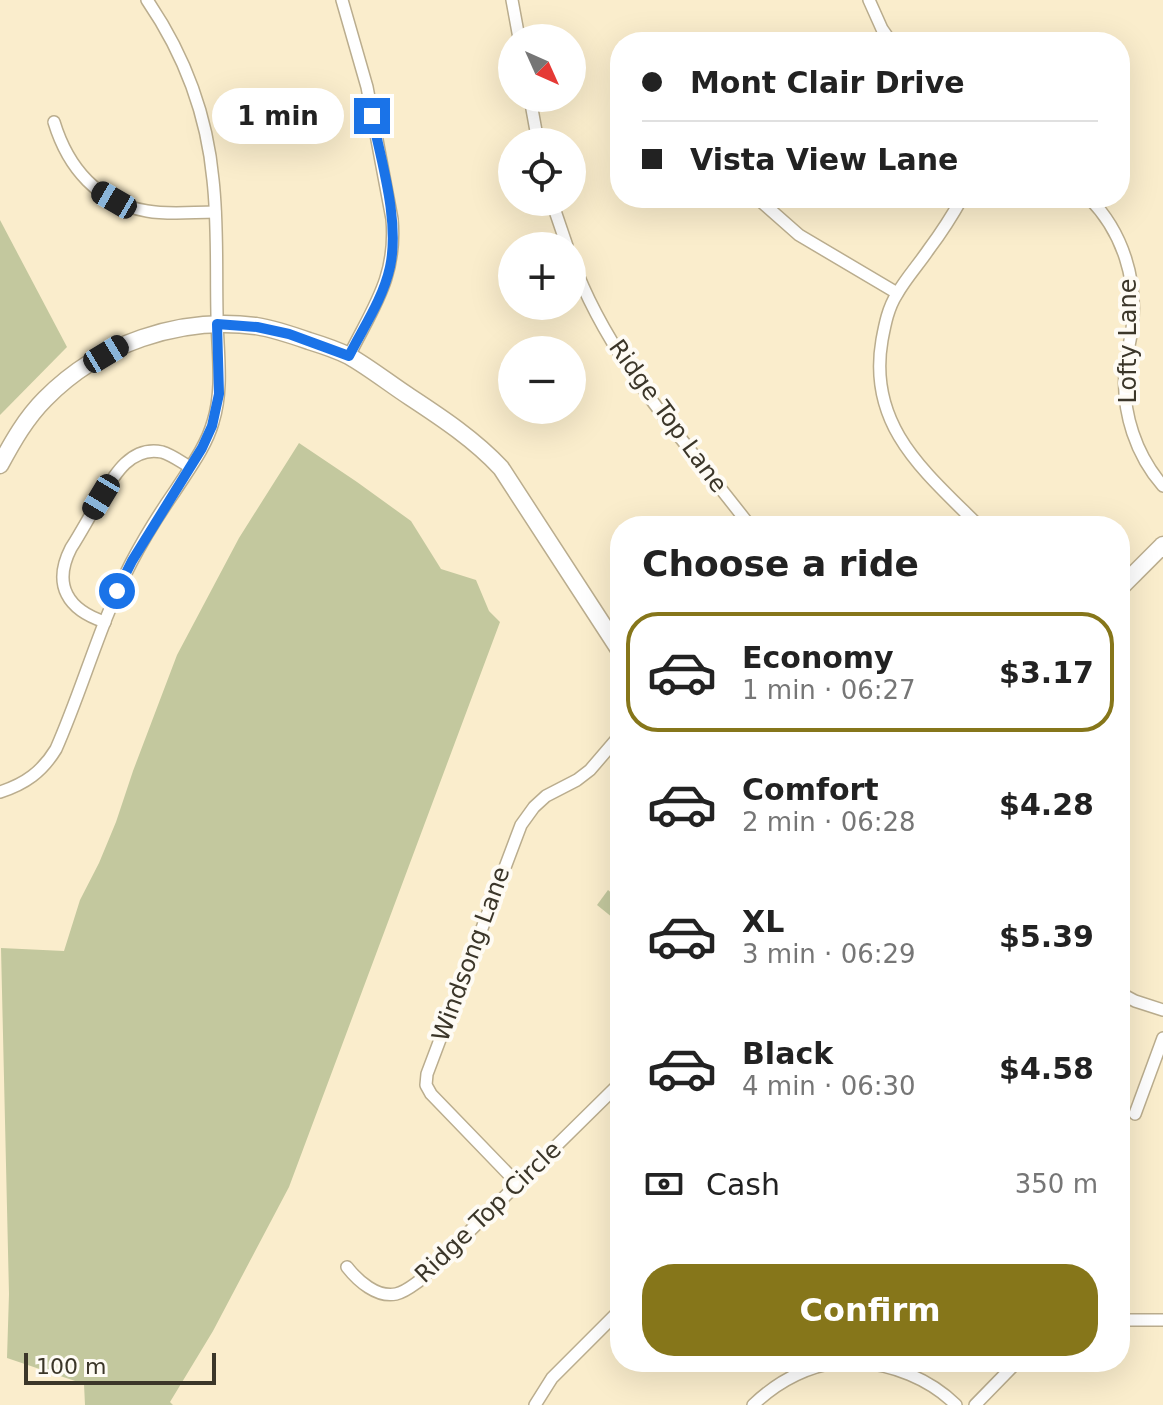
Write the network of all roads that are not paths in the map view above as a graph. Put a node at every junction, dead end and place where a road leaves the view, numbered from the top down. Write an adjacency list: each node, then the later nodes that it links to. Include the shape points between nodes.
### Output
1 (147, 0): 11 (street, via 168,32 196,97 208,143)
2 (342, 0): 15 (street, via 367,87 393,236 386,283)
3 (512, 0): 5 (street)
4 (869, 0): 6 (street)
5 (516, 24)
6 (884, 32)
7 (54, 122): 11 (street, via 75,168 114,200 147,211)
8 (768, 208): 13 (street, via 799,235)
9 (956, 208): 13 (street)
10 (1097, 208): 18 (street, Lofty Lane, via 1111,226 1129,269 1133,318 1126,404 1136,445)
11 (215, 212): 14 (street)
12 (586, 291): 19 (street, Ridge Top Lane, via 650,398)
13 (897, 293): 20 (street, via 880,349 889,416 910,455)
14 (217, 324): 15 (main road, via 289,334); 16 (main road, via 161,332 91,363 45,399); 17 (street, via 216,410)
15 (349, 356): 24 (main road, via 486,452)
16 (0, 465)
17 (190, 467): 23 (street, via 132,561); 23 (street, via 159,452 124,464 71,548 63,575 67,593 82,613)
18 (1163, 486)
19 (742, 516)
20 (969, 516)
21 (1163, 545): 22 (main road)
22 (1130, 578)
23 (105, 622): 26 (street, via 51,759 29,781)
24 (610, 636)
25 (610, 747): 32 (street, Windsong Lane, via 590,770 540,801 521,825 427,1074 431,1094)
26 (0, 792)
27 (1130, 998): 28 (street)
28 (1163, 1010)
29 (1163, 1038): 31 (street)
30 (610, 1093): 32 (street, Ridge Top Circle)
31 (1135, 1114)
32 (518, 1184): 33 (street, Ridge Top Circle, via 406,1290 395,1294 372,1289)
33 (347, 1267)
34 (610, 1320): 40 (street, via 552,1378)
35 (1130, 1320): 36 (street)
36 (1163, 1320)
37 (802, 1372): 41 (street)
38 (902, 1372): 42 (street)
39 (1007, 1372): 43 (street)
40 (535, 1405)
41 (753, 1405)
42 (956, 1405)
43 (975, 1405)

